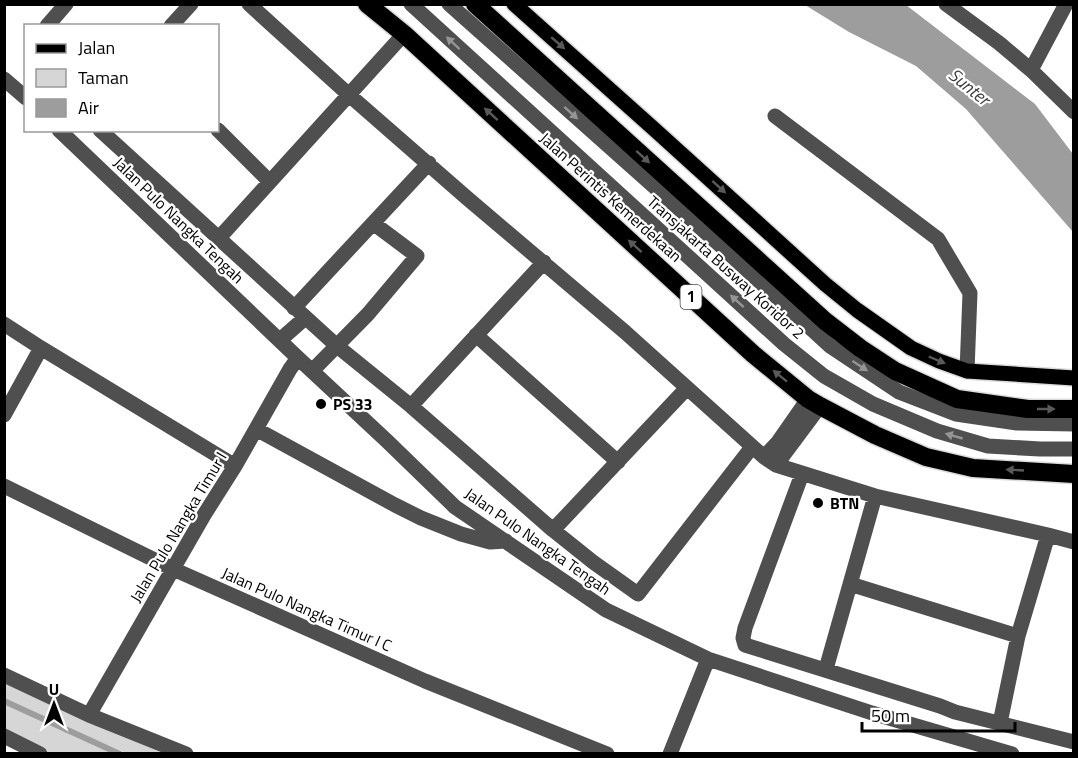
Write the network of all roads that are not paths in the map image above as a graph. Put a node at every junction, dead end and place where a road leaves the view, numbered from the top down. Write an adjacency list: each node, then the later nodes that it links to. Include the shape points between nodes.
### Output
1 (66, 4): 11 (street)
2 (191, 4): 12 (street)
3 (249, 4): 16 (street)
4 (367, 4): 13 (highway, Jalan Perintis Kemerdekaan / 1)
5 (411, 4): 45 (street, Transjakarta Busway Koridor 2, one-way to 5, via 988,446 937,431 873,404 824,376 775,336)
6 (449, 4): 43 (street, Transjakarta Busway Koridor 2, one-way to 43, via 830,346 899,392 956,414 1017,423)
7 (476, 4): 41 (highway, one-way to 41, via 825,321 860,348 895,371 957,399 1028,409)
8 (514, 4): 36 (main road, one-way to 36, via 857,310 911,348)
9 (945, 4): 14 (street)
10 (1066, 4): 14 (street)
11 (49, 24)
12 (173, 24)
13 (404, 34): 16 (street); 39 (highway, Jalan Perintis Kemerdekaan / 1, one-way to 13, via 753,354)
14 (1031, 70): 18 (street)
15 (4, 79): 17 (street)
16 (348, 94): 23 (street); 24 (street)
17 (24, 96)
18 (1074, 112)
19 (776, 116): 36 (street, via 938,239 970,293)
20 (219, 131): 24 (street)
21 (61, 132): 31 (street, Jalan Pulo Nangka Tengah)
22 (102, 132): 26 (street)
23 (429, 163): 25 (street); 27 (street)
24 (270, 182): 26 (street)
25 (372, 223): 28 (street); 32 (street, via 417,256)
26 (219, 238): 28 (street)
27 (544, 262): 30 (street); 38 (street)
28 (299, 313): 31 (street); 32 (street)
29 (4, 324): 33 (street)
30 (476, 335): 40 (street); 47 (street)
31 (279, 340): 34 (street, Jalan Pulo Nangka Tengah)
32 (337, 346): 35 (street); 40 (street)
33 (41, 348): 42 (street); 48 (street)
34 (298, 358): 35 (street, Jalan Pulo Nangka Tengah); 44 (street, Jalan Pulo Nangka Timur I)
35 (312, 371): 55 (street, Jalan Pulo Nangka Tengah, via 455,507)
36 (967, 371): 37 (main road)
37 (1074, 378)
38 (686, 389): 46 (street); 47 (street)
39 (814, 403): 46 (street); 50 (highway, Jalan Perintis Kemerdekaan / 1, one-way to 39, via 973,468 926,458)
40 (411, 406): 53 (street)
41 (1074, 409)
42 (4, 415)
43 (1074, 424)
44 (256, 429): 48 (street, Jalan Pulo Nangka Timur I); 55 (street, via 421,518 490,542)
45 (1074, 449)
46 (764, 456): 49 (street); 53 (street, via 638,594)
47 (618, 462): 53 (street)
48 (235, 466): 57 (street, Jalan Pulo Nangka Timur I)
49 (802, 474): 52 (street); 61 (street, via 742,638 745,645)
50 (1074, 474)
51 (4, 486): 57 (street, Jalan Pulo Nangka Timur I C)
52 (875, 496): 54 (street); 58 (street)
53 (553, 530)
54 (1048, 535): 56 (street); 59 (street)
55 (506, 541): 60 (street, Jalan Pulo Nangka Tengah, via 606,610)
56 (1074, 542)
57 (173, 569): 63 (street, Jalan Pulo Nangka Timur I); 70 (street, Jalan Pulo Nangka Timur I C, via 426,681)
58 (850, 584): 59 (street); 61 (street)
59 (1018, 636): 64 (street)
60 (708, 659): 67 (street, Jalan Pulo Nangka Tengah); 71 (street)
61 (826, 669): 64 (street)
62 (4, 675): 63 (street)
63 (89, 715): 69 (street)
64 (1000, 723): 66 (street)
65 (4, 736): 68 (street)
66 (1074, 742)
67 (961, 746): 72 (street, Jalan Pulo Nangka Tengah)
68 (40, 753)
69 (186, 753)
70 (607, 753)
71 (670, 753)
72 (1012, 753)

